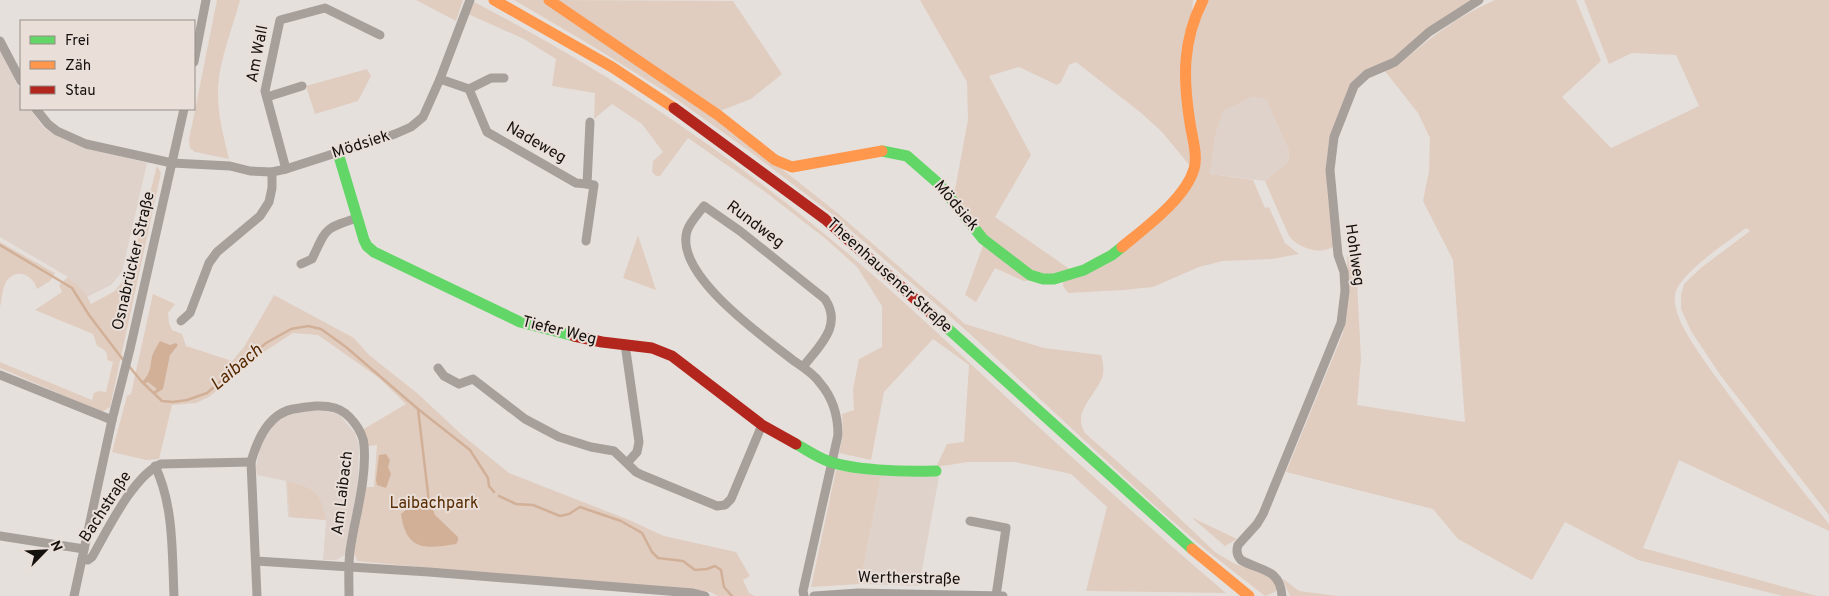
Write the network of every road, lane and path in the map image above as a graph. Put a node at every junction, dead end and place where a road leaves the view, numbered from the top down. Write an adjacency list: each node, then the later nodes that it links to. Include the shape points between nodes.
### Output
1 (206, 0): 9 (street)
2 (470, 0): 12 (street, Mödsiek)
3 (494, 0): 54 (street, Theenhausener Straße, via 612,67 694,121 825,219 1174,535)
4 (549, 0): 5 (street, Mödsiek, via 718,115 775,160 792,167 883,151 907,156 939,184 983,239 1030,275 1048,279 1084,270 1112,255 1165,210 1188,182 1195,158 1185,85 1187,50 1198,7)
5 (1203, 0)
6 (1479, 0): 55 (street, Hohlweg, via 1429,32 1395,62 1359,80 1334,137 1330,170 1332,200 1346,291 1341,323 1263,514 1236,549 1241,560 1276,578)
7 (380, 35): 15 (street, Am Wall, via 325,8 280,20 265,91)
8 (0, 40): 11 (street)
9 (195, 57)
10 (504, 78): 14 (street, via 492,78)
11 (20, 79)
12 (440, 79): 14 (street); 19 (street, Mödsiek, via 422,117 411,127)
13 (302, 86): 15 (street)
14 (469, 89): 23 (street, Nadeweg, via 487,132 576,183)
15 (267, 97): 21 (street, Am Wall)
16 (37, 110): 20 (street, Mödsiek, via 52,127 79,141)
17 (184, 110): 20 (street, Osnabrücker Straße)
18 (590, 122): 23 (street, Nadeweg)
19 (338, 153): 21 (street, Mödsiek); 24 (street, Tiefer Weg)
20 (172, 163): 22 (street, Mödsiek); 32 (street, Osnabrücker Straße)
21 (286, 169): 22 (street, Mödsiek)
22 (272, 172): 27 (street, via 269,202 260,216 217,252 209,263 190,313)
23 (587, 184): 25 (street, Nadeweg, via 594,185)
24 (357, 218): 26 (street, via 331,226 312,259); 28 (street, Tiefer Weg, via 364,240 372,251 453,291 527,324 602,342)
25 (586, 241)
26 (301, 264)
27 (182, 321)
28 (625, 344): 33 (street, Tiefer Weg, via 652,348 672,356); 35 (street, via 639,442 637,452)
29 (803, 367): 29 (street, Rundweg, via 718,298 690,263 686,249 687,230 704,206 748,237 825,299 830,307 830,330); 36 (street, Rundweg, via 819,381 835,408 838,436)
30 (438, 368): 35 (street, via 444,376 460,384 473,379 525,419 559,437 591,448 614,451)
31 (0, 375): 32 (street)
32 (112, 420): 41 (street, Osnabrücker Straße)
33 (762, 425): 35 (street, via 734,492 725,505 717,506 642,475); 36 (street, Tiefer Weg)
34 (252, 462): 37 (street, Bachstraße); 43 (street, Am Laibach); 44 (street, Am Laibach, via 261,434 269,423 288,410 323,406 336,408 352,420 364,444 361,490)
35 (628, 462)
36 (832, 463): 38 (street, Tiefer Weg, via 880,470); 50 (street)
37 (155, 466): 42 (street, Bachstraße, via 145,474 114,517 92,557); 46 (street, Bachstraße, via 161,478 171,526)
38 (936, 471)
39 (970, 521): 52 (street, via 1006,528)
40 (0, 536): 41 (street)
41 (84, 549): 42 (street, Osnabrücker Straße)
42 (82, 559): 45 (street, Osnabrücker Straße)
43 (256, 561): 44 (street); 47 (street, Am Laibach)
44 (348, 567): 48 (street, Am Laibach); 49 (street)
45 (74, 596)
46 (174, 596)
47 (257, 596)
48 (349, 596)
49 (705, 596)
50 (804, 596)
51 (814, 596): 52 (street, Wertherstraße, via 858,593)
52 (996, 596): 53 (street, Wertherstraße)
53 (1003, 596)
54 (1249, 596)
55 (1282, 596)

